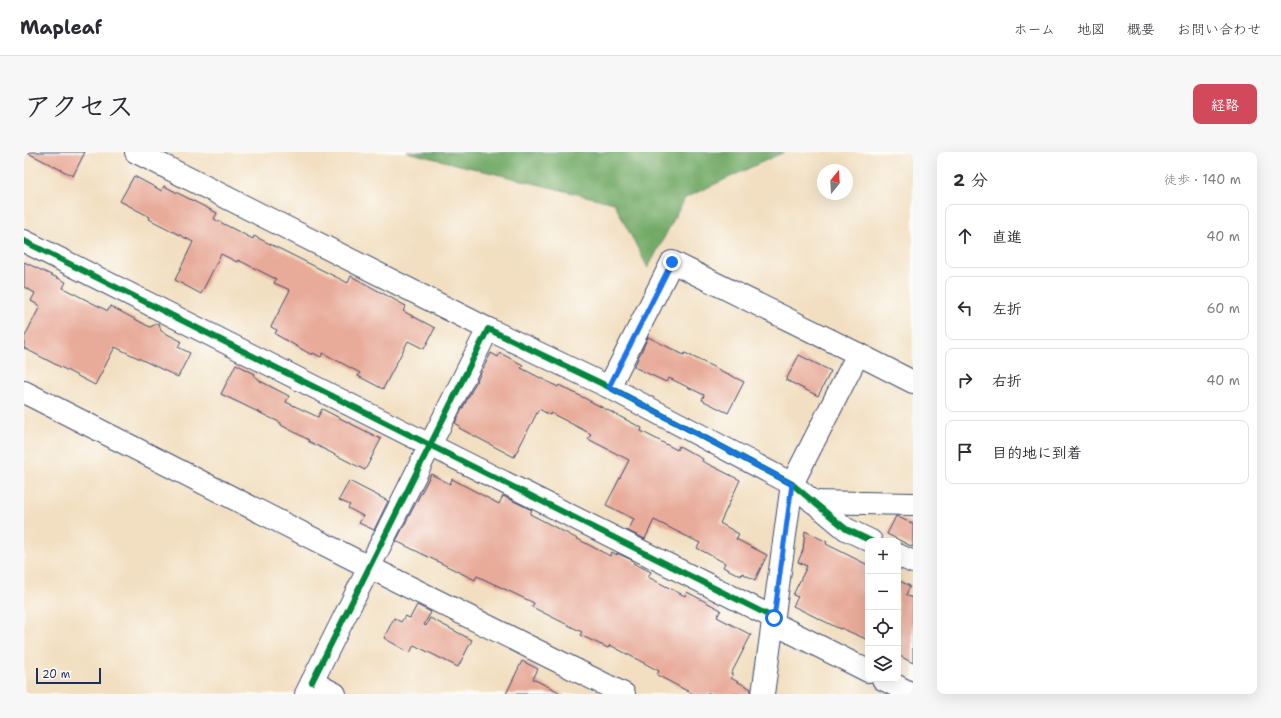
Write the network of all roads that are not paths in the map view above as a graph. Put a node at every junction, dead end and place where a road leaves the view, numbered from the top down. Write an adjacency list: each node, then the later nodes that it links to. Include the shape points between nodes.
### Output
1 (136, 152): 3 (street)
2 (24, 241): 8 (street)
3 (488, 329): 6 (street); 8 (street)
4 (858, 354): 5 (street); 6 (street, via 672,262); 9 (street)
5 (913, 382)
6 (609, 387): 9 (street)
7 (24, 392): 15 (street)
8 (430, 445): 15 (street); 16 (street)
9 (792, 484): 10 (street); 16 (street)
10 (813, 502): 11 (street); 12 (street, via 846,529)
11 (913, 504)
12 (865, 538)
13 (901, 556): 14 (street)
14 (913, 562)
15 (369, 567): 19 (street); 21 (street)
16 (773, 620): 17 (street); 22 (street)
17 (865, 670)
18 (889, 682): 23 (street)
19 (309, 688): 20 (street)
20 (335, 694)
21 (624, 694)
22 (763, 694)
23 (912, 694)

